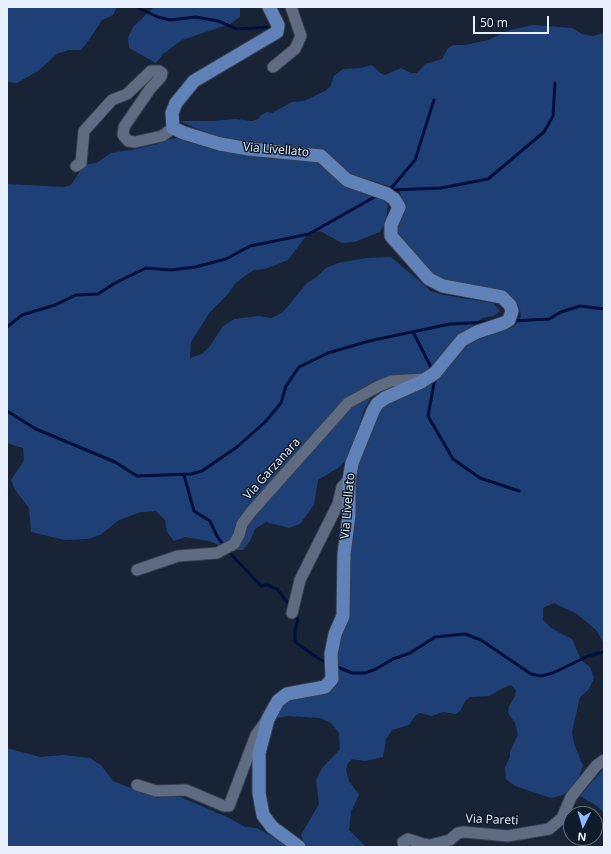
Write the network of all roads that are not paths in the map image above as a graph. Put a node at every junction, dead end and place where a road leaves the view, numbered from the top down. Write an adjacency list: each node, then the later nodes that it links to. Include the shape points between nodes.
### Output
1 (269, 7): 4 (main road, via 278,25 276,32 194,81 176,103 172,113)
2 (291, 7): 3 (street, via 301,36 295,49)
3 (273, 68)
4 (173, 128): 5 (street, via 162,136 135,142 128,141 123,135 124,127 161,77 162,73 152,71 128,94 112,100 84,131 81,163); 6 (main road, Via Livellato, via 220,144 321,156 348,180 394,199 398,207 391,225 391,236 429,279 443,286 496,295 507,301 512,311 509,320 462,340)
5 (76, 166)
6 (427, 379): 7 (main road, Via Livellato, via 377,404 352,463); 8 (street, Via Garzanara, via 391,382 348,403 251,512 242,524 234,544 217,553 178,556)
7 (349, 480): 9 (street, via 342,487 338,504 300,580); 10 (main road, Via Livellato, via 343,610 331,654 332,679 325,687 287,694 274,705)
8 (137, 570)
9 (292, 612)
10 (268, 719): 12 (street, via 256,735 229,806 186,790 156,790); 13 (main road, Via Livellato, via 258,763 258,793 262,815 272,827)
11 (604, 760): 14 (street, Via Pareti, via 571,797 562,818 549,829 508,836 464,832 458,833 450,840 430,845 408,839 404,842)
12 (137, 785)
13 (298, 847)
14 (404, 847)

